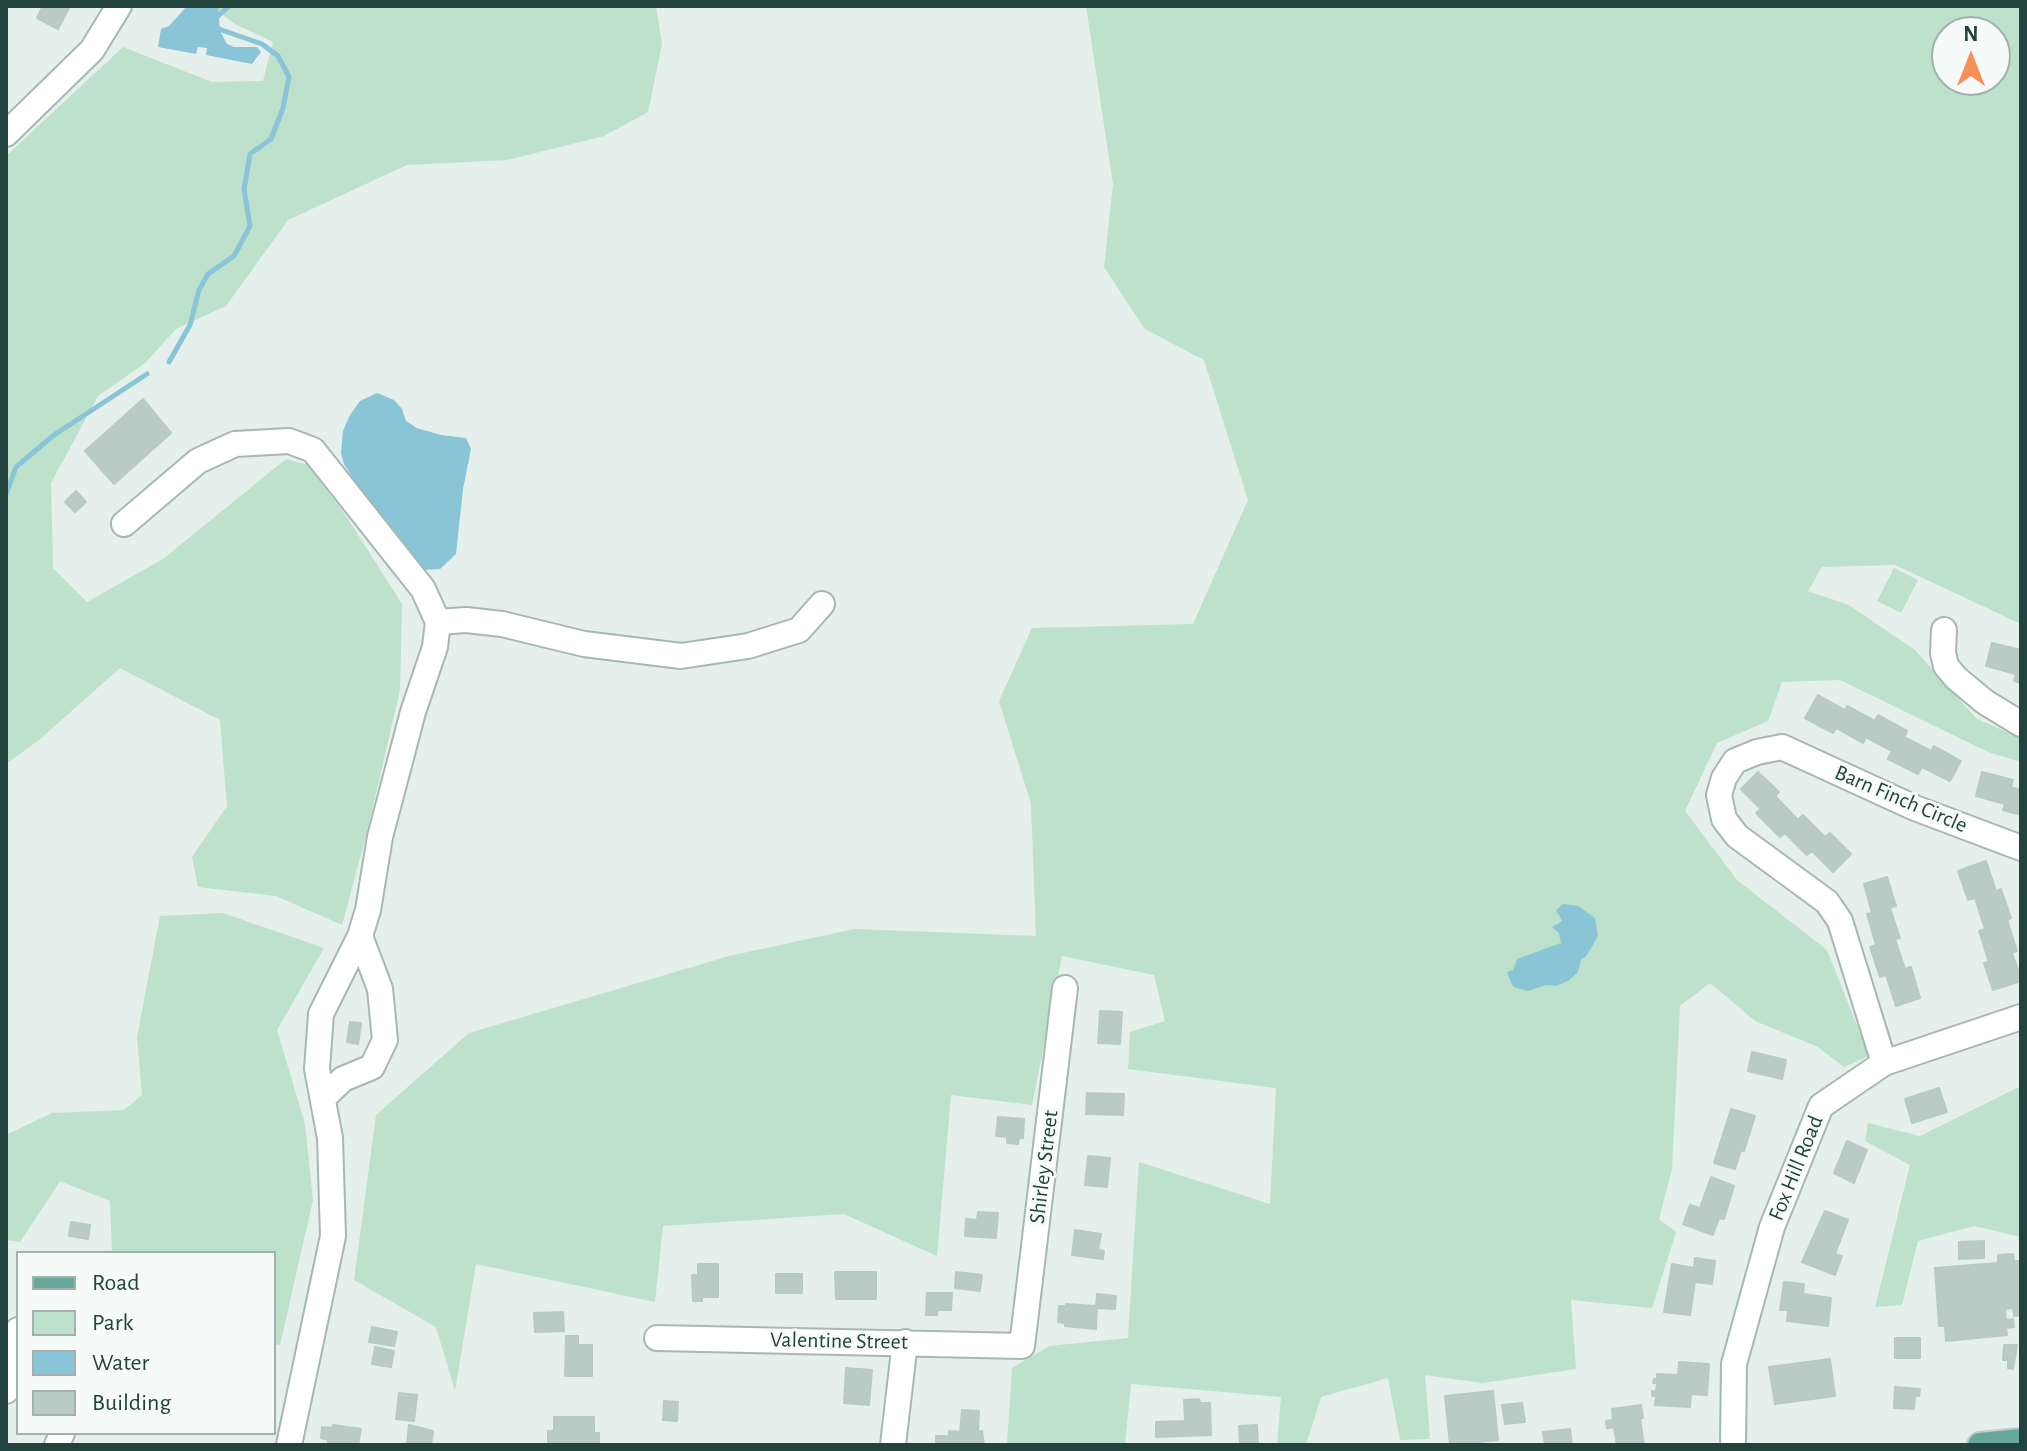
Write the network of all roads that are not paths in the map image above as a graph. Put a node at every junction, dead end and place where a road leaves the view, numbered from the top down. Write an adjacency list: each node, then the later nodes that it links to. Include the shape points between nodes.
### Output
1 (119, 6): 2 (street, via 92,50)
2 (6, 134)
3 (124, 524): 5 (street, via 198,461 235,444 289,441 313,450 423,589)
4 (822, 604): 5 (street, via 799,630 748,646 681,656 584,644 502,624)
5 (438, 622): 9 (street, via 380,837)
6 (1944, 630): 7 (street, via 1946,666 1985,702)
7 (2021, 724)
8 (2021, 848): 12 (street, Barn Finch Circle, via 1915,808 1782,747 1735,761 1724,778 1719,795 1724,819 1737,836 1827,902 1840,921)
9 (360, 936): 13 (street, via 321,1014 317,1069); 13 (street, via 380,989 385,1040 372,1067 343,1079)
10 (1065, 988): 17 (street, Shirley Street)
11 (2021, 1017): 12 (street, Fox Hill Road)
12 (1884, 1063): 22 (street, Fox Hill Road, via 1821,1106 1772,1227 1734,1364)
13 (323, 1098): 20 (street, via 330,1138 333,1236)
14 (657, 1338): 16 (street, Valentine Street)
15 (16, 1340): 18 (street)
16 (905, 1342): 17 (street, Valentine Street); 21 (street)
17 (1022, 1346)
18 (6, 1391)
19 (2020, 1441): 23 (main road)
20 (289, 1445)
21 (893, 1445)
22 (1733, 1445)
23 (1980, 1445)

